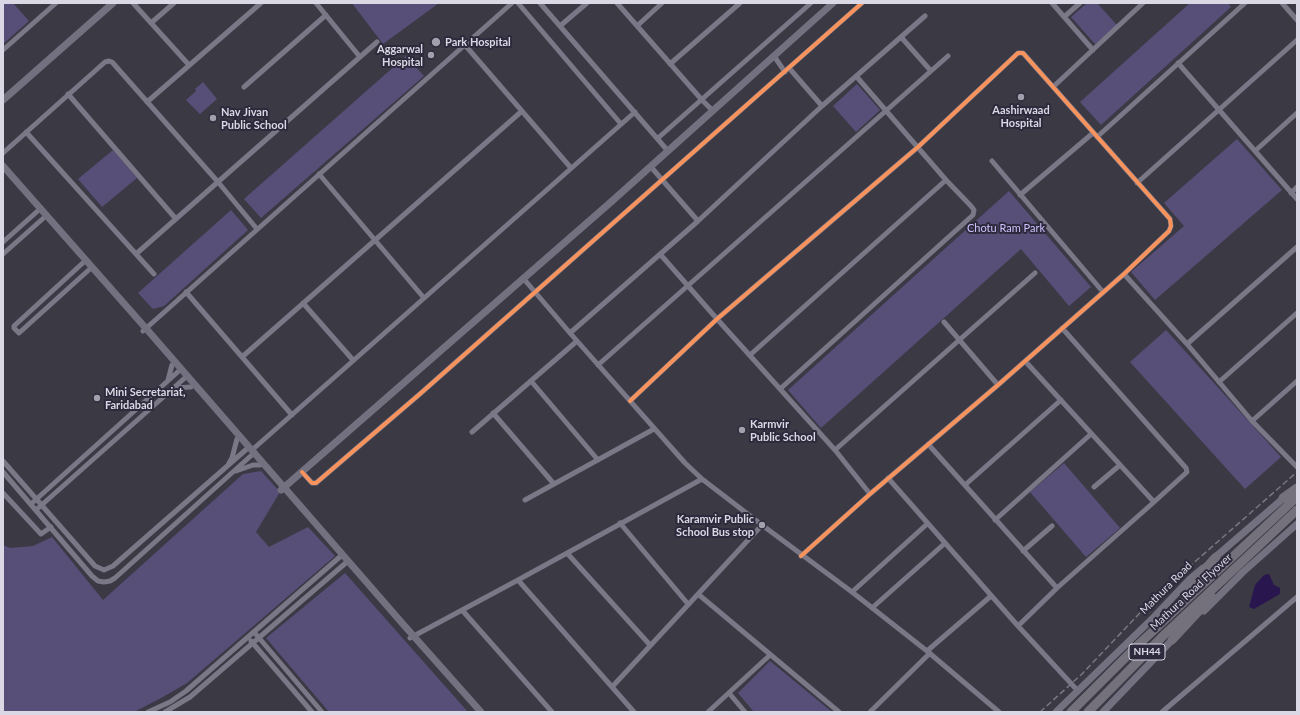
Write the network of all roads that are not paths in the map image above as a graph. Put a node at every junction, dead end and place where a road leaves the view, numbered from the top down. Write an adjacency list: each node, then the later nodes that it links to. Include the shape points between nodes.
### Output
1 (56, 3): 33 (street)
2 (113, 3): 47 (street)
3 (133, 3): 26 (street)
4 (174, 3): 26 (street)
5 (261, 3): 40 (street)
6 (316, 3): 22 (street)
7 (512, 3): 32 (street)
8 (518, 3): 57 (street)
9 (540, 3): 27 (street)
10 (587, 3): 27 (street)
11 (617, 3): 28 (street)
12 (662, 3): 28 (street)
13 (740, 3): 39 (street)
14 (811, 3): 48 (street)
15 (833, 3): 35 (street)
16 (862, 3): 41 (street)
17 (1052, 3): 24 (street)
18 (1080, 3): 24 (street)
19 (1143, 3): 34 (street)
20 (1245, 3): 38 (street)
21 (1282, 3): 25 (street)
22 (326, 15): 37 (street); 44 (street)
23 (925, 16): 29 (street)
24 (1064, 17): 34 (street)
25 (1297, 20)
26 (151, 23): 40 (street)
27 (560, 26): 55 (street)
28 (636, 26): 39 (street)
29 (901, 37): 42 (street); 43 (street)
30 (1297, 40): 51 (street)
31 (377, 42): 37 (street)
32 (465, 45): 52 (street); 71 (street)
33 (3, 50)
34 (1093, 50): 45 (street)
35 (774, 56): 41 (street); 53 (street)
36 (948, 56): 42 (street)
37 (360, 58): 74 (street)
38 (1178, 63): 51 (street); 61 (street)
39 (670, 64): 48 (street)
40 (189, 66): 49 (street)
41 (787, 70): 50 (street); 72 (street)
42 (931, 71): 54 (street)
43 (856, 76): 50 (street); 54 (street)
44 (244, 87)
45 (1053, 87): 59 (street); 62 (street, via 1023,53 1018,53)
46 (68, 94): 49 (street, via 105,62 110,61); 58 (street); 82 (street)
47 (3, 100)
48 (702, 100): 53 (street); 60 (street)
49 (147, 102): 74 (street)
50 (822, 106): 83 (street)
51 (1218, 109): 64 (street); 75 (street)
52 (522, 111): 69 (street); 85 (street)
53 (713, 111): 63 (street)
54 (886, 111): 62 (street); 97 (street)
55 (635, 112): 57 (street); 60 (street)
56 (1297, 113): 64 (street)
57 (621, 124): 69 (street)
58 (26, 132): 65 (street); 89 (street)
59 (1093, 133): 61 (street); 78 (street)
60 (658, 138): 63 (street)
61 (1097, 138): 75 (street)
62 (918, 147): 73 (street); 104 (street)
63 (668, 150): 68 (street)
64 (1255, 151): 77 (street)
65 (3, 153)
66 (992, 161): 78 (street)
67 (3, 166): 80 (street)
68 (651, 167): 72 (street); 96 (street)
69 (571, 168): 101 (street)
70 (3, 171): 80 (street)
71 (319, 174): 84 (street); 85 (street)
72 (662, 180): 83 (street); 99 (street)
73 (946, 180): 112 (street); 127 (street, via 971,206 974,210 973,215)
74 (218, 182): 82 (street); 84 (street)
75 (1137, 183): 95 (street, via 1170,219 1171,226 1169,231)
76 (1297, 188): 77 (street)
77 (1291, 193): 79 (street)
78 (1020, 195): 100 (street)
79 (1297, 199)
80 (39, 210): 81 (street); 86 (street)
81 (46, 217): 88 (street); 91 (street)
82 (176, 219): 89 (street)
83 (698, 221): 90 (street)
84 (257, 229): 98 (street)
85 (375, 240): 101 (street); 102 (street)
86 (3, 242)
87 (1297, 247): 111 (street)
88 (3, 254)
89 (136, 254): 94 (street)
90 (660, 254): 97 (street); 108 (street)
91 (84, 261): 92 (street); 92 (street, via 14,328 19,333)
92 (91, 268): 107 (street)
93 (1035, 273): 109 (street)
94 (154, 274)
95 (1124, 274): 100 (street); 111 (street)
96 (523, 278): 99 (street); 147 (street)
97 (689, 286): 104 (street); 117 (street)
98 (186, 292): 107 (street); 113 (street)
99 (536, 292): 108 (street); 147 (street, via 316,483 312,483)
100 (1103, 292): 106 (street)
101 (424, 298): 114 (street)
102 (303, 303): 113 (street); 114 (street)
103 (1297, 313): 123 (street)
104 (718, 320): 112 (street); 128 (street)
105 (944, 322): 109 (street)
106 (1062, 328): 115 (street); 163 (street, via 1186,468 1186,474)
107 (144, 329): 116 (street); 118 (street)
108 (570, 333): 110 (street)
109 (960, 340): 124 (street); 138 (street)
110 (577, 341): 117 (street); 121 (street)
111 (1186, 344): 123 (street)
112 (750, 355): 127 (street)
113 (242, 357): 131 (street)
114 (354, 360): 131 (street)
115 (1025, 361): 124 (street); 129 (street)
116 (172, 365): 118 (street); 120 (street)
117 (598, 365): 128 (street)
118 (180, 370): 119 (street); 120 (street)
119 (186, 377): 125 (street); 126 (street); 139 (street)
120 (168, 381): 161 (street)
121 (531, 381): 130 (street); 140 (street)
122 (1297, 381): 132 (street)
123 (1219, 382): 132 (street)
124 (998, 385): 137 (street)
125 (191, 387): 126 (street); 136 (street)
126 (172, 389): 165 (street)
127 (780, 389): 138 (street)
128 (630, 400): 133 (street)
129 (1061, 400): 135 (street); 153 (street)
130 (493, 413): 134 (street); 151 (street)
131 (292, 415): 139 (street)
132 (1252, 421): 144 (street)
133 (654, 429): 140 (street); 149 (street)
134 (472, 432)
135 (1091, 434): 143 (street); 168 (street)
136 (237, 439): 139 (street); 145 (street, via 232,458)
137 (928, 444): 150 (street); 153 (street)
138 (835, 450): 158 (street)
139 (250, 451): 142 (street); 145 (street); 148 (street); 156 (street)
140 (598, 460): 151 (street)
141 (3, 461): 161 (street)
142 (260, 465): 148 (street, via 240,469); 156 (street)
143 (1120, 465): 154 (street); 163 (street)
144 (1297, 467)
145 (225, 469): 165 (street, via 113,566 104,570 95,566)
146 (3, 472): 164 (street)
147 (302, 472): 156 (street)
148 (228, 476): 174 (street, via 110,581 98,581 92,576)
149 (702, 478): 169 (street); 172 (street)
150 (888, 478): 158 (street); 170 (street)
151 (554, 484): 162 (street)
152 (1297, 484): 160 (street, Mathura Road)
153 (964, 485): 168 (street)
154 (1094, 487)
155 (1297, 488): 160 (highway)
156 (283, 489): 178 (street)
157 (3, 493): 174 (street, via 41,534)
158 (870, 494): 179 (street)
159 (1297, 497): 191 (highway, Mathura Road / NH44)
160 (1283, 498): 180 (street, Mathura Road)
161 (38, 499): 164 (street); 165 (street)
162 (525, 500)
163 (1154, 502): 184 (street)
164 (31, 504): 166 (street)
165 (43, 505): 166 (street)
166 (36, 510): 174 (street)
167 (1297, 510): 182 (highway, Mathura Road Flyover / NH44)
168 (995, 520): 176 (street)
169 (620, 523): 177 (street); 189 (street)
170 (927, 524): 175 (street); 185 (street)
171 (1297, 524): 198 (street)
172 (762, 525): 179 (street); 186 (street)
173 (1052, 526): 176 (street)
174 (51, 527)
175 (944, 544): 187 (street); 190 (street)
176 (1023, 551): 184 (street)
177 (567, 553): 183 (street); 200 (street)
178 (341, 556): 181 (street); 194 (street)
179 (802, 556): 185 (street)
180 (1216, 556): 191 (highway); 204 (street, Mathura Road)
181 (346, 562): 196 (street); 197 (street)
182 (1232, 570): 198 (highway, via 1218,590); 221 (highway, Mathura Road Flyover / NH44)
183 (518, 580): 192 (street); 203 (street)
184 (1057, 588): 193 (street)
185 (852, 592): 190 (street)
186 (698, 594): 189 (street); 202 (street)
187 (991, 596): 193 (street); 201 (street)
188 (1297, 597): 223 (street)
189 (688, 604): 200 (street)
190 (872, 608): 201 (street)
191 (1178, 608): 220 (highway, Mathura Road Flyover / NH44)
192 (462, 610): 196 (street); 212 (street)
193 (1018, 626): 204 (street)
194 (254, 632): 195 (street); 197 (street)
195 (248, 637): 199 (street); 206 (street, via 186,691)
196 (411, 637): 210 (street); 211 (street)
197 (259, 638): 199 (street); 209 (street)
198 (1172, 640): 222 (street)
199 (253, 643): 207 (street, via 190,697); 208 (street)
200 (650, 645): 203 (street)
201 (929, 652): 217 (street); 218 (street)
202 (770, 654): 205 (street); 216 (street)
203 (612, 687): 213 (street)
204 (1078, 691): 219 (street, Mathura Road)
205 (729, 693): 214 (street); 215 (street)
206 (148, 712)
207 (165, 712)
208 (312, 712)
209 (322, 712)
210 (475, 712)
211 (481, 712)
212 (552, 712)
213 (634, 712)
214 (708, 712)
215 (745, 712)
216 (839, 712)
217 (870, 712)
218 (999, 712)
219 (1056, 712)
220 (1071, 712)
221 (1088, 712)
222 (1103, 712)
223 (1162, 712)

